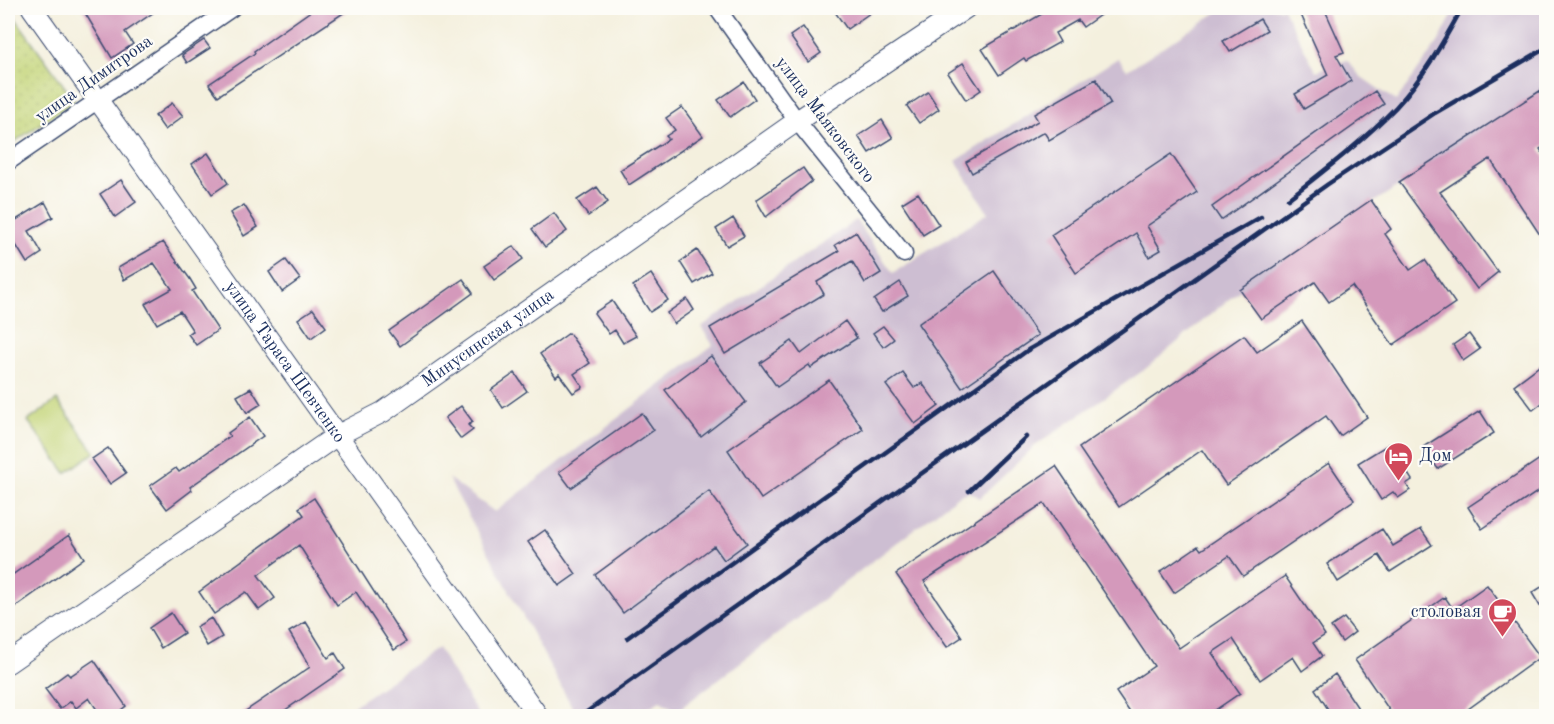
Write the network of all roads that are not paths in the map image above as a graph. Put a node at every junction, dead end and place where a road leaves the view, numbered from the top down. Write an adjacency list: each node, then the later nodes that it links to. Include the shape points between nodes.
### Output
1 (32, 8): 5 (street, улица Тараса Шевченко)
2 (232, 8): 5 (street, улица Димитрова)
3 (717, 8): 6 (street, улица Маяковского)
4 (966, 8): 6 (street, Минусинская улица)
5 (98, 101): 7 (street, улица Димитрова); 9 (street, улица Тараса Шевченко)
6 (797, 121): 8 (street, улица Маяковского); 9 (street, Минусинская улица, via 383,412)
7 (8, 162)
8 (904, 254)
9 (336, 436): 10 (street, Минусинская улица); 11 (street, улица Тараса Шевченко)
10 (8, 663)
11 (538, 717)

